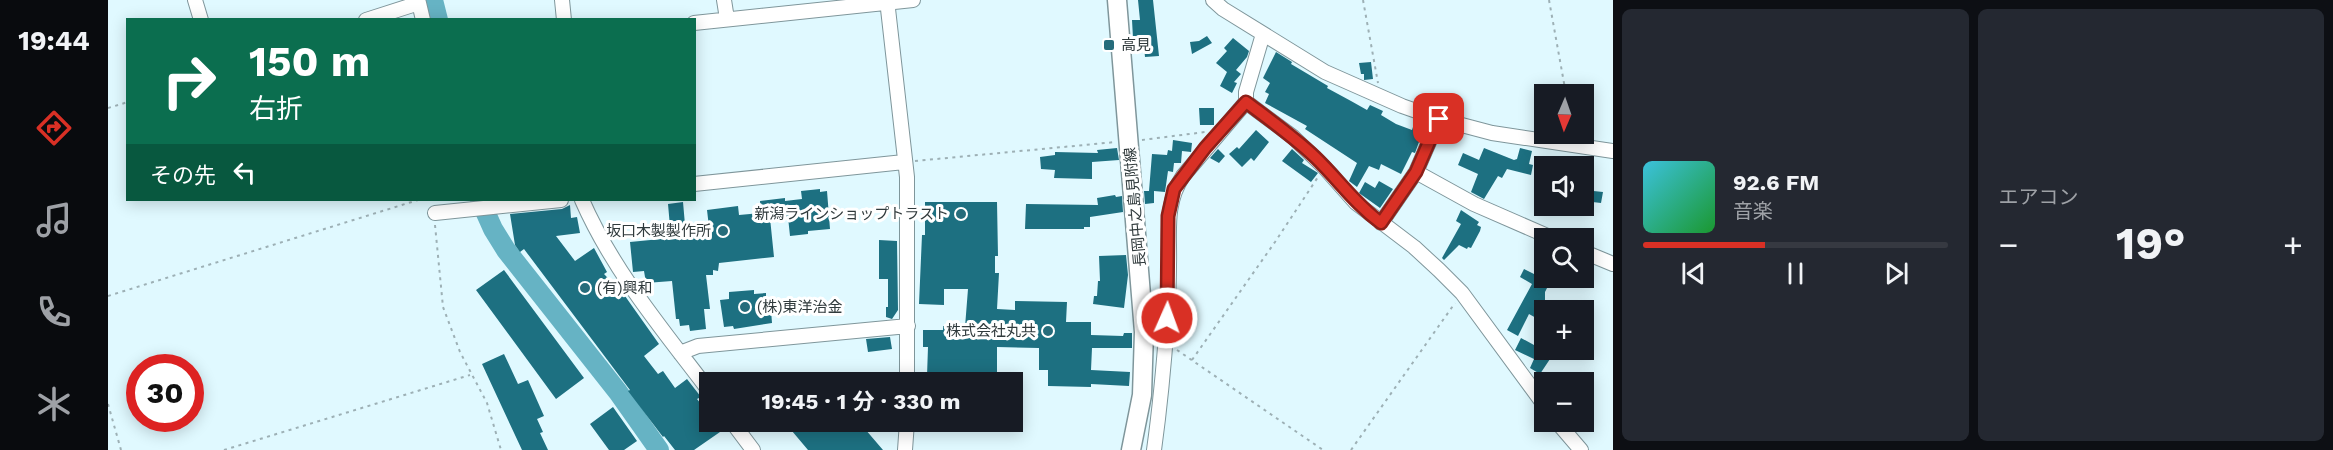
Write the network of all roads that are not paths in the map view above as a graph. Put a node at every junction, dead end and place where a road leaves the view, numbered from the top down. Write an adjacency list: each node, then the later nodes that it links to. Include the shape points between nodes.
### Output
1 (195, 0): 8 (street)
2 (562, 0): 11 (street)
3 (724, 0): 12 (street)
4 (913, 0): 7 (street)
5 (1117, 0): 38 (main road, 長岡中之島見附線, via 1144,332 1142,395)
6 (1213, 0): 14 (street)
7 (887, 1): 12 (street); 18 (street)
8 (200, 18)
9 (372, 18): 10 (street, via 419,3)
10 (423, 18)
11 (564, 18)
12 (726, 19): 13 (street)
13 (696, 23)
14 (1263, 34): 15 (street); 16 (street, via 1325,72)
15 (1246, 102): 24 (street, via 1293,137 1356,203); 39 (street, via 1174,189 1168,216 1166,343)
16 (1439, 119): 17 (street, via 1492,133); 19 (street)
17 (1613, 151)
18 (904, 162): 20 (street); 28 (street)
19 (1416, 172): 24 (street); 25 (street, via 1474,204)
20 (696, 184)
21 (551, 201): 23 (street)
22 (582, 201): 29 (street, via 625,278)
23 (435, 213)
24 (1381, 223): 32 (street, via 1414,247 1462,293)
25 (1534, 230)
26 (1594, 256): 27 (street)
27 (1613, 264)
28 (908, 326): 29 (street, via 698,346); 30 (street)
29 (680, 353): 31 (street)
30 (908, 372)
31 (699, 378)
32 (1534, 391)
33 (740, 432): 36 (street)
34 (906, 432): 37 (street)
35 (1566, 432): 40 (street)
36 (753, 450)
37 (905, 450)
38 (1131, 450)
39 (1154, 450)
40 (1581, 450)

